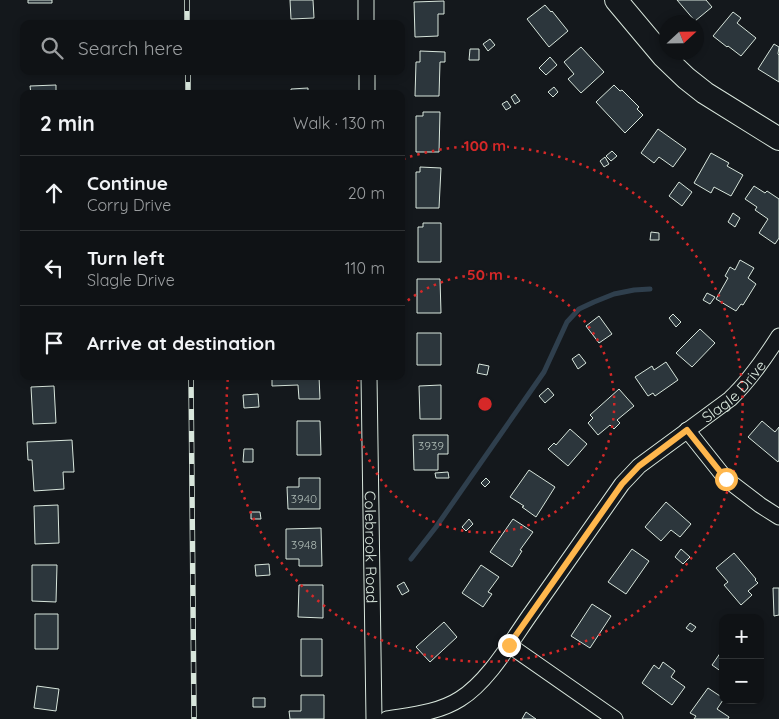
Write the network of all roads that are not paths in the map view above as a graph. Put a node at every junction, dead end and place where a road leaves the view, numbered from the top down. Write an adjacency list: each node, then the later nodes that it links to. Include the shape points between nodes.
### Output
1 (366, 0): 3 (street)
2 (616, 0): 6 (street, via 686,78)
3 (366, 20)
4 (367, 75): 5 (street)
5 (367, 90)
6 (779, 139)
7 (779, 336): 9 (street, Slagle Drive, via 743,386)
8 (369, 380): 12 (street, Colebrook Road)
9 (687, 430): 10 (street, via 726,479); 11 (street, Slagle Drive, via 639,466 622,484)
10 (779, 517)
11 (509, 645): 13 (street, Slagle Drive, via 478,685 460,699 432,711); 14 (street)
12 (374, 719)
13 (386, 719)
14 (615, 719)

